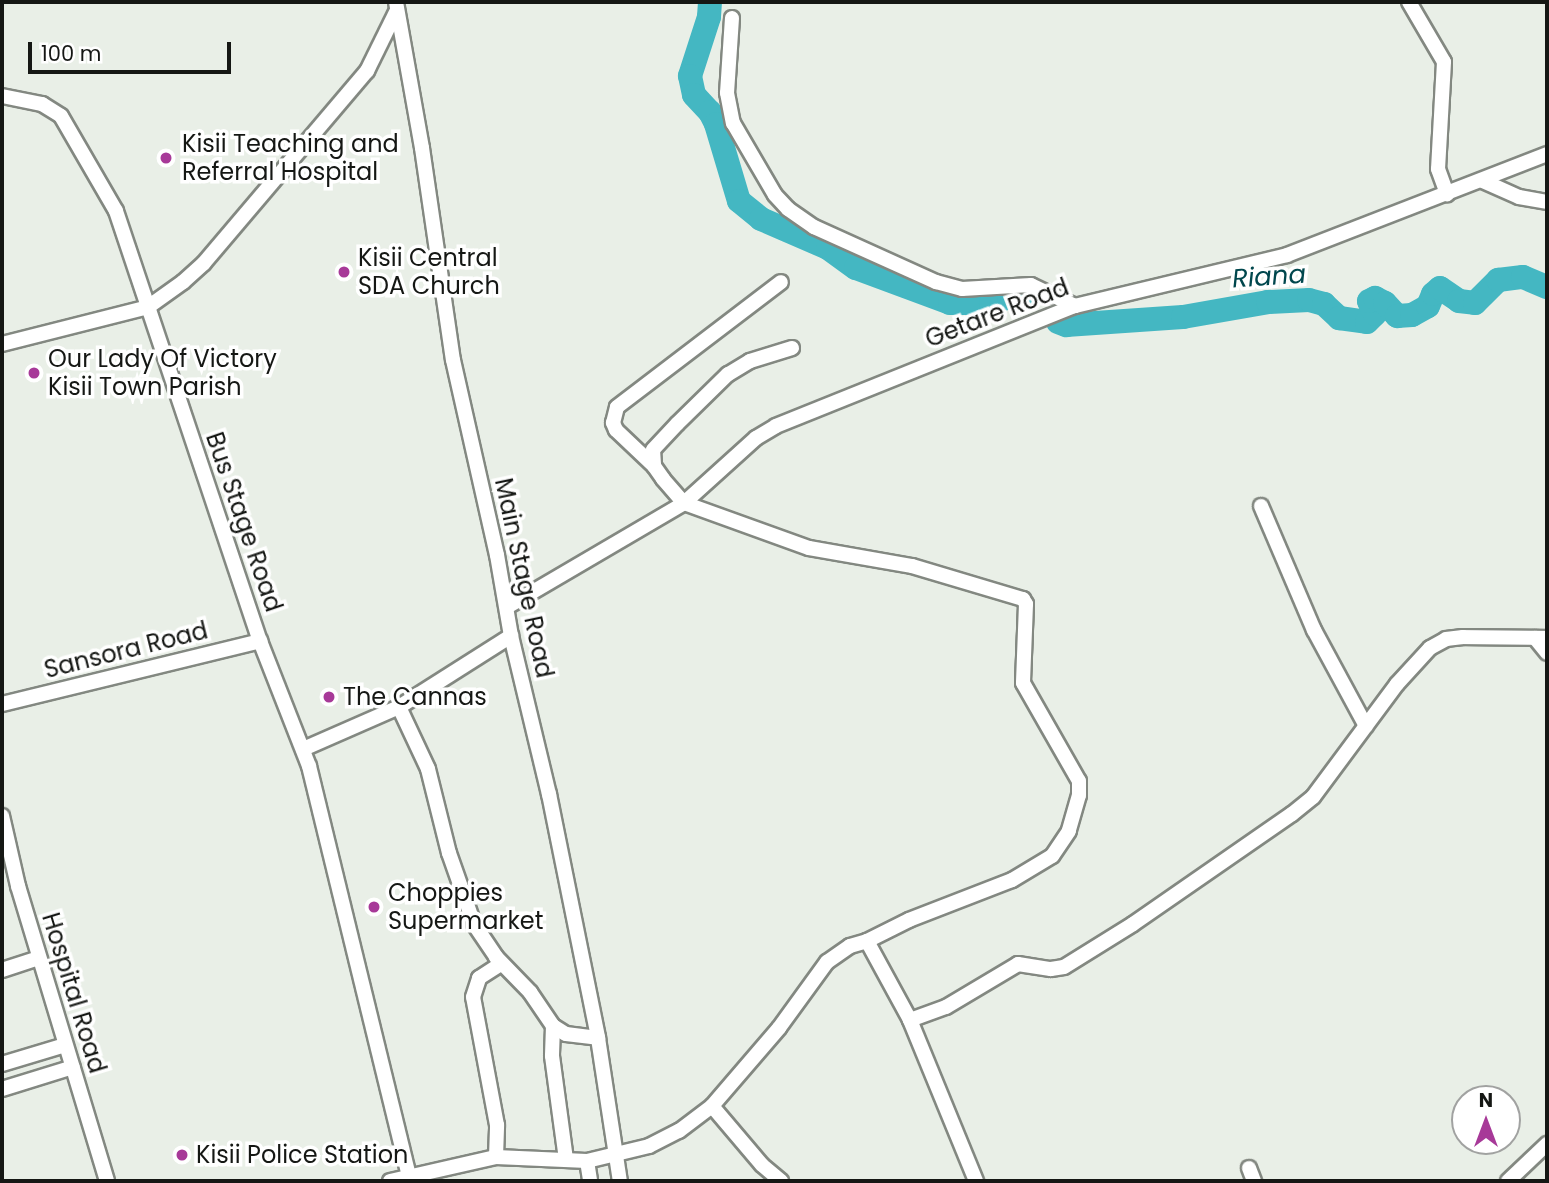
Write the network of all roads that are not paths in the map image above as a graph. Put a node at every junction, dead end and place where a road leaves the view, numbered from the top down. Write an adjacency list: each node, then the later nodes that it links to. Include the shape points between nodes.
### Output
1 (1409, 2): 7 (street, via 1444,62 1438,169)
2 (396, 7): 11 (street, via 367,71 204,263); 17 (street, Main Stage Road, via 453,360)
3 (733, 18): 10 (street, via 727,93 733,123 788,209 814,227 936,282 962,289 1031,285)
4 (2, 96): 11 (street, Bus Stage Road, via 42,104 61,116 116,211)
5 (1547, 154): 6 (street, Getare Road)
6 (1483, 181): 7 (street, Getare Road); 8 (street, via 1519,197)
7 (1447, 194): 10 (street, Getare Road, via 1287,255)
8 (1547, 202)
9 (781, 282): 14 (street, via 617,408 616,429)
10 (1075, 306): 15 (street, Getare Road, via 776,426)
11 (148, 307): 12 (street); 20 (street, Bus Stage Road)
12 (2, 345)
13 (793, 348): 14 (street, via 750,361 728,374 653,450)
14 (654, 466): 15 (street)
15 (684, 503): 17 (street, Getare Road); 29 (street, via 809,548 912,566 1018,597 1026,604 1023,683 1079,781 1069,831 1052,856 1035,868)
16 (1261, 506): 24 (street, via 1314,630)
17 (507, 607): 18 (street, Main Stage Road)
18 (511, 636): 23 (street); 35 (street, Main Stage Road, via 549,794)
19 (1541, 638): 21 (street); 24 (street, via 1446,639 1418,660)
20 (260, 641): 22 (street, Sansora Road); 25 (street, Bus Stage Road)
21 (1547, 653)
22 (2, 704)
23 (399, 707): 25 (street); 31 (street, via 428,769 449,853 474,924)
24 (1366, 726): 33 (street, via 1312,797 1133,924 1064,967 1018,964 946,1007)
25 (303, 749): 46 (street, Bus Stage Road)
26 (2, 816): 27 (street, Hospital Road)
27 (18, 886): 28 (street); 30 (street, Hospital Road)
28 (2, 890)
29 (867, 941): 33 (street); 40 (street, via 827,962 779,1028)
30 (39, 958): 32 (street); 36 (street, Hospital Road)
31 (502, 962): 34 (street); 43 (street, via 479,978 474,997 497,1125)
32 (2, 970)
33 (910, 1020): 52 (street)
34 (553, 1026): 35 (street, via 566,1034); 44 (street, via 552,1056)
35 (598, 1038): 42 (street, Main Stage Road)
36 (65, 1045): 37 (street); 38 (street, Hospital Road)
37 (2, 1064)
38 (73, 1067): 39 (street); 47 (street, Hospital Road)
39 (2, 1089)
40 (712, 1106): 42 (street, via 649,1146); 51 (street)
41 (1547, 1144): 53 (street)
42 (614, 1152): 45 (street); 50 (street, Main Stage Road)
43 (496, 1157): 44 (street); 46 (street)
44 (566, 1160): 45 (street)
45 (587, 1161): 49 (street)
46 (409, 1177): 48 (street)
47 (107, 1181)
48 (390, 1181)
49 (590, 1181)
50 (620, 1181)
51 (781, 1181)
52 (976, 1181)
53 (1508, 1181)

